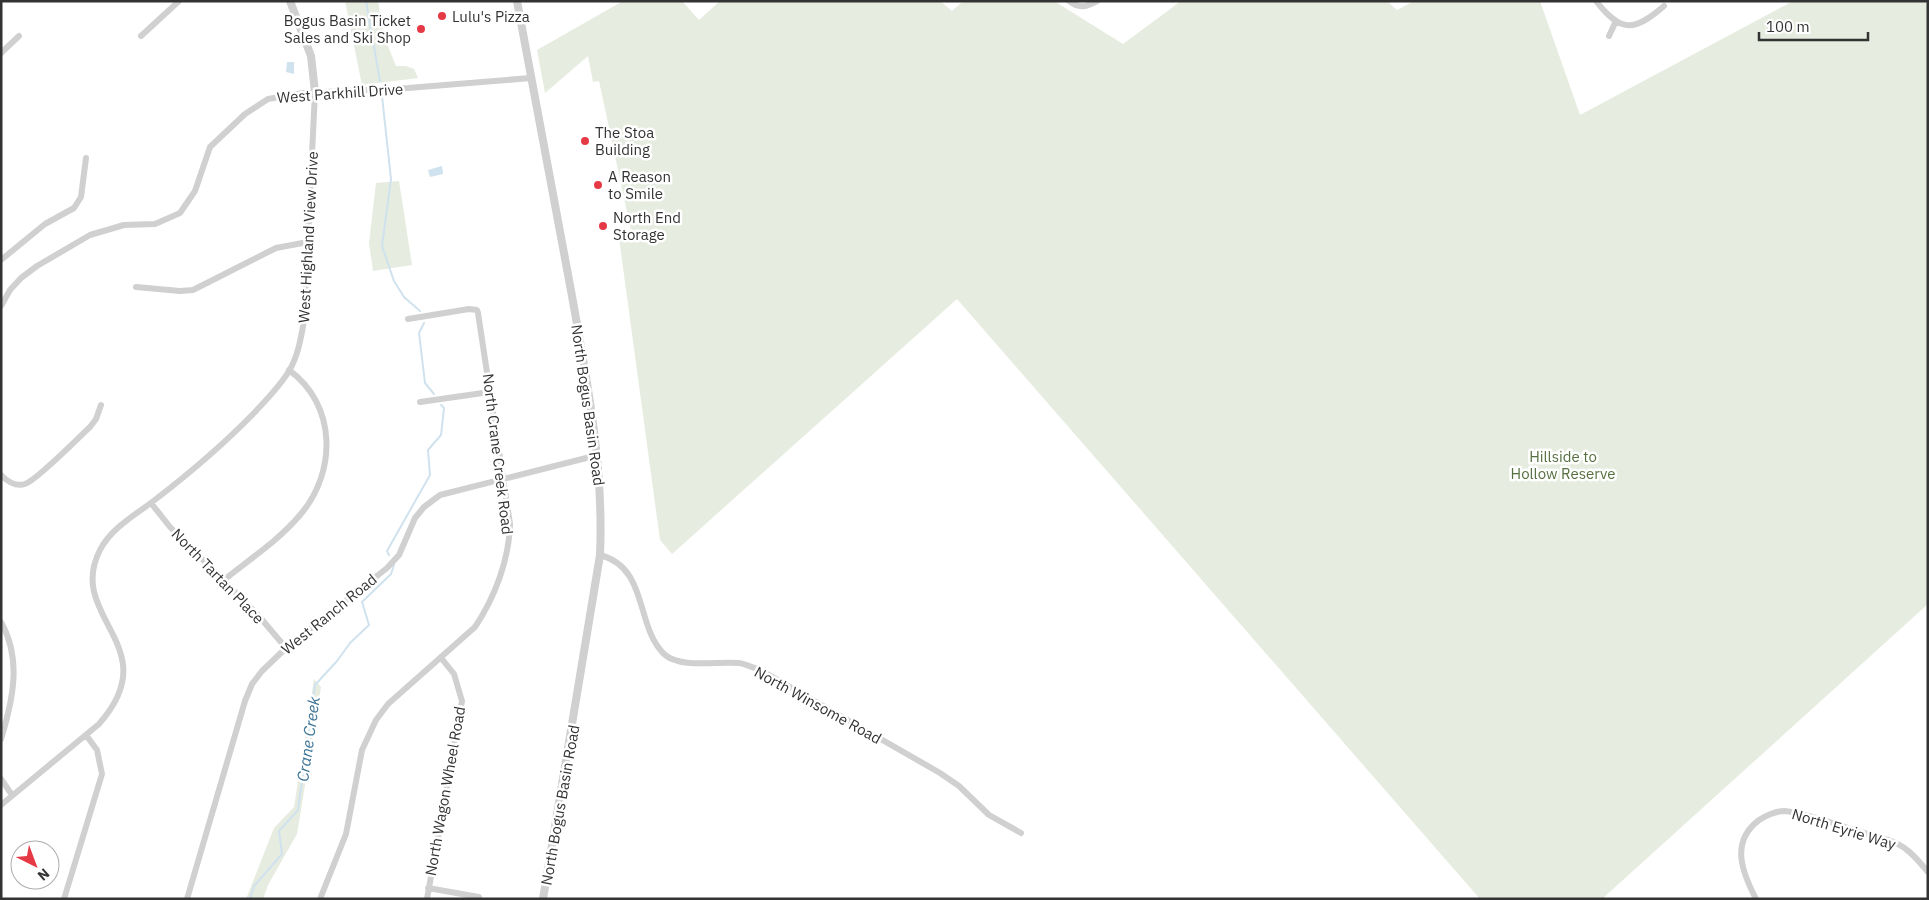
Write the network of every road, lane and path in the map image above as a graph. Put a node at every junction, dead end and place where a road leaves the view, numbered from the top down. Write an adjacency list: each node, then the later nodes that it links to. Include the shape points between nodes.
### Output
1 (179, 1): 10 (street)
2 (290, 1): 14 (street, via 311,56)
3 (517, 1): 13 (street, North Bogus Basin Road)
4 (1068, 1): 5 (street, via 1086,7)
5 (1097, 1)
6 (1596, 1): 8 (street)
7 (1664, 6): 8 (street, via 1640,24)
8 (1615, 23): 11 (street)
9 (19, 36): 12 (street)
10 (140, 36)
11 (1609, 36)
12 (1, 53)
13 (531, 78): 14 (street, West Parkhill Drive); 25 (street, North Bogus Basin Road)
14 (316, 92): 16 (street, West Highland View Drive); 19 (street, West Parkhill Drive, via 268,99 227,130 210,147 195,191 180,213 155,224 124,225 90,235 21,278)
15 (86, 158): 17 (street, via 80,197 74,208 45,224)
16 (308, 242): 18 (street, via 276,248 193,290 180,292); 21 (street, West Highland View Drive, via 304,321 299,347)
17 (1, 260)
18 (136, 286)
19 (1, 306)
20 (408, 319): 22 (street, North Crane Creek Road, via 477,310)
21 (289, 370): 28 (street, West Highland View Drive, via 276,390 233,435); 30 (street, via 307,386 324,416 327,443 323,470 314,495 302,514)
22 (490, 392): 23 (street); 27 (street, North Crane Creek Road)
23 (420, 402)
24 (101, 405): 26 (street, via 90,427 34,480 17,485 9,483)
25 (598, 456): 27 (street, West Ranch Road); 29 (street, North Bogus Basin Road, via 602,517)
26 (1, 475)
27 (504, 479): 32 (street, West Ranch Road, via 440,495 424,507 415,518 402,549 387,568); 33 (street, North Crane Creek Road, via 510,537 501,574 475,627)
28 (150, 503): 30 (street, North Tartan Place, via 170,527); 34 (street, West Highland View Drive, via 110,536 94,567 94,596 119,644 124,661 118,695 110,712)
29 (600, 555): 39 (street, North Winsome Road, via 627,571 655,640 664,654 673,660 740,663 764,672 940,773 989,814); 47 (street, North Bogus Basin Road)
30 (225, 579): 32 (street, North Tartan Place)
31 (1, 622): 35 (street, via 12,652 14,676)
32 (286, 648): 44 (street, West Ranch Road, via 262,671 245,701)
33 (442, 659): 41 (street, North Wagon Wheel Road, via 454,674 462,700); 45 (street, North Crane Creek Road, via 388,704 368,735 362,750 346,834)
34 (86, 735): 37 (street, West Highland View Drive); 43 (street, via 97,750 102,774)
35 (1, 739)
36 (1, 779): 37 (street)
37 (12, 796): 38 (street, West Highland View Drive)
38 (1, 805)
39 (1021, 832)
40 (1928, 872): 48 (street, North Eyrie Way, via 1906,849 1802,814 1782,811 1764,816 1743,839 1740,857 1743,874)
41 (428, 888): 42 (street); 46 (street, North Wagon Wheel Road)
42 (479, 897)
43 (64, 899)
44 (187, 899)
45 (320, 899)
46 (427, 899)
47 (543, 899)
48 (1756, 899)

